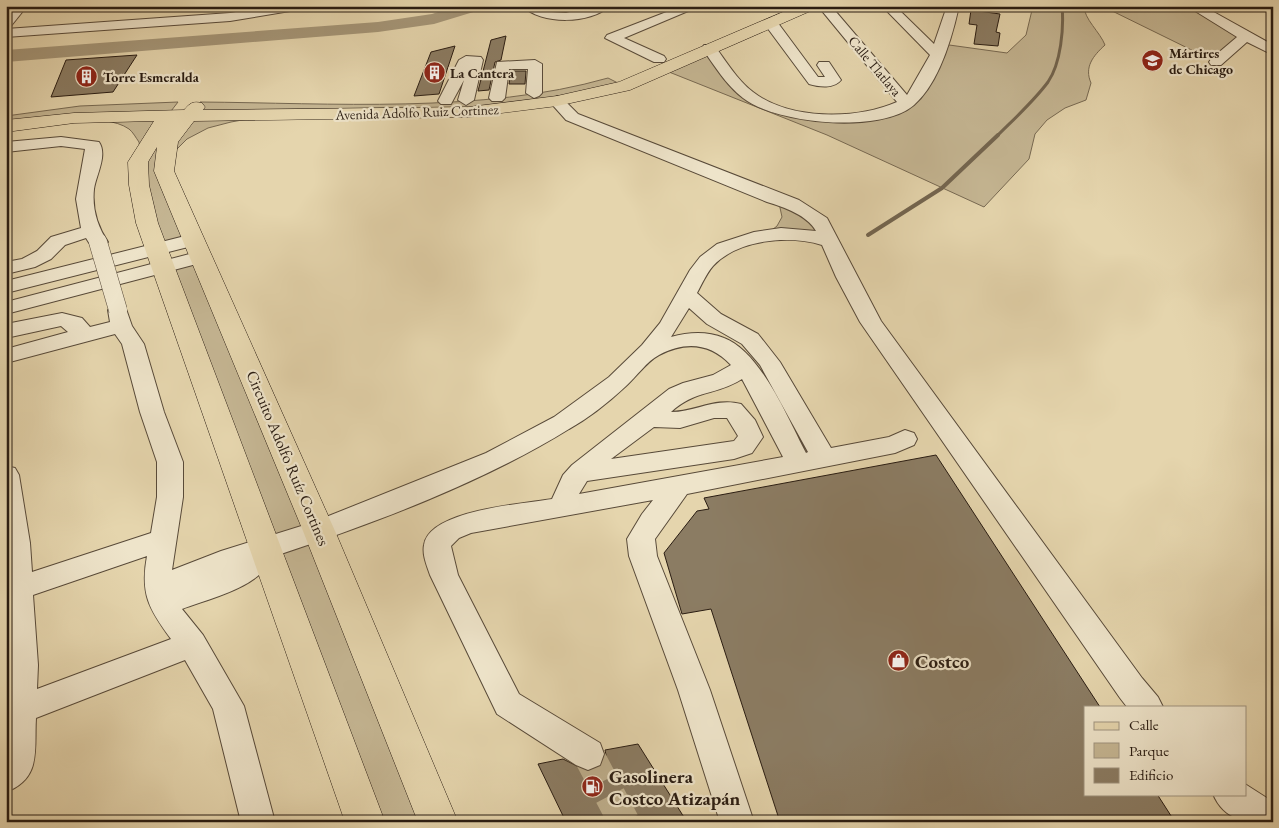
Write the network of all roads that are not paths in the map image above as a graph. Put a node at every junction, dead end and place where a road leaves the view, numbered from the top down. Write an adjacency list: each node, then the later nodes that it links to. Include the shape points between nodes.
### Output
1 (296, 6): 14 (street, via 246,15)
2 (529, 6): 3 (street, via 560,19)
3 (603, 6)
4 (694, 6): 21 (street, via 612,38)
5 (786, 6): 21 (main road, Avenida Adolfo Ruiz Cortinez)
6 (810, 6): 12 (main road, Avenida Adolfo Ruiz Cortinez)
7 (824, 6): 22 (street, Calle Tlatlaya)
8 (888, 6): 20 (street)
9 (953, 6): 20 (street)
10 (1193, 6): 17 (street)
11 (18, 7): 13 (street)
12 (770, 22): 18 (main road, Avenida Adolfo Ruiz Cortinez); 25 (street)
13 (6, 23)
14 (130, 24): 15 (street); 15 (street, via 135,10)
15 (52, 28): 16 (street)
16 (6, 33)
17 (1245, 37): 19 (street); 23 (street)
18 (709, 48): 26 (main road, Avenida Adolfo Ruiz Cortinez); 33 (street, via 749,96 768,107 794,114 858,117 886,113)
19 (1273, 51)
20 (936, 54): 33 (street, via 918,93)
21 (659, 59): 26 (main road, Avenida Adolfo Ruiz Cortinez)
22 (870, 62): 24 (street); 33 (street, Calle Tlatlaya)
23 (1216, 62)
24 (824, 65): 25 (street); 25 (street, via 834,77 828,82 814,81)
25 (802, 67)
26 (611, 83): 27 (main road, Avenida Adolfo Ruiz Cortinez)
27 (580, 91): 28 (main road, Avenida Adolfo Ruiz Cortinez); 32 (main road, Avenida Adolfo Ruiz Cortinez)
28 (534, 94): 29 (main road, Avenida Adolfo Ruiz Cortinez); 29 (street, via 535,64 502,64)
29 (497, 98): 30 (main road, Avenida Adolfo Ruiz Cortinez)
30 (466, 100): 31 (main road, Avenida Adolfo Ruiz Cortinez); 31 (street, via 465,77)
31 (446, 101): 35 (main road, Avenida Adolfo Ruiz Cortinez)
32 (557, 101): 35 (main road, Avenida Adolfo Ruiz Cortinez, via 469,112 274,114 231,122); 40 (street, via 572,117 590,126)
33 (906, 104)
34 (6, 116): 35 (main road, Avenida Adolfo Ruiz Cortinez, via 80,106)
35 (188, 117): 36 (main road, Avenida Adolfo Ruiz Cortinez); 39 (main road, Circuito Adolfo Ruíz Cortines)
36 (74, 118): 37 (main road, Avenida Adolfo Ruiz Cortinez); 39 (main road, via 131,130)
37 (6, 126)
38 (6, 147): 41 (street, via 60,141 79,141 93,146 96,154 88,171 84,196)
39 (153, 163): 44 (main road, Circuito Adolfo Ruíz Cortines); 45 (main road, Circuito Adolfo Ruíz Cortines, via 138,162 139,185 145,216)
40 (773, 198): 42 (street, via 779,203 780,221 777,226); 43 (street, via 794,204 820,222)
41 (93, 236): 46 (street, via 58,241 44,256); 50 (lane, bridge)
42 (754, 238): 43 (street, via 798,234); 48 (street, via 715,254 697,274)
43 (830, 241): 70 (street, via 871,322)
44 (197, 248): 45 (street); 64 (main road, Circuito Adolfo Ruíz Cortines)
45 (160, 258): 47 (street); 49 (street, via 108,281 79,283); 66 (main road, Circuito Adolfo Ruíz Cortines)
46 (6, 268)
47 (6, 287)
48 (686, 294): 51 (street); 59 (street, via 714,319 750,339 769,362)
49 (6, 305)
50 (120, 318): 53 (street); 65 (street, via 133,344 170,462 170,497)
51 (669, 324): 54 (street); 59 (street, via 703,325 716,329 735,336 750,350)
52 (6, 331): 53 (street, via 62,319 74,323 76,328)
53 (87, 334): 55 (street)
54 (650, 350): 56 (street, via 684,341 708,340 728,348); 64 (street, via 617,382 562,423 529,442 401,499)
55 (6, 356)
56 (744, 365): 57 (street, via 719,383 672,397); 59 (street)
57 (648, 419): 60 (street); 60 (street, via 680,420 714,410 733,410 751,437 743,447 734,450)
58 (904, 439): 59 (street, via 895,444)
59 (813, 460): 62 (street)
60 (580, 473): 63 (street, via 569,487)
61 (6, 475): 67 (street)
62 (679, 486): 63 (street); 79 (street, via 641,539 643,556 694,690)
63 (562, 507): 72 (street, via 454,528 437,542 436,554 508,704)
64 (319, 531): 66 (street); 78 (main road, Circuito Adolfo Ruíz Cortines)
65 (162, 540): 67 (street); 68 (street)
66 (267, 549): 68 (street, via 236,577); 77 (main road, Circuito Adolfo Ruíz Cortines)
67 (19, 588): 71 (street, via 23,665)
68 (159, 591): 69 (street)
69 (192, 644): 71 (street); 76 (street, via 228,706)
70 (1146, 706)
71 (21, 709): 73 (street, via 17,767)
72 (588, 754)
73 (6, 776)
74 (1233, 796): 75 (street)
75 (1265, 820)
76 (258, 822)
77 (365, 822)
78 (438, 822)
79 (737, 822)

